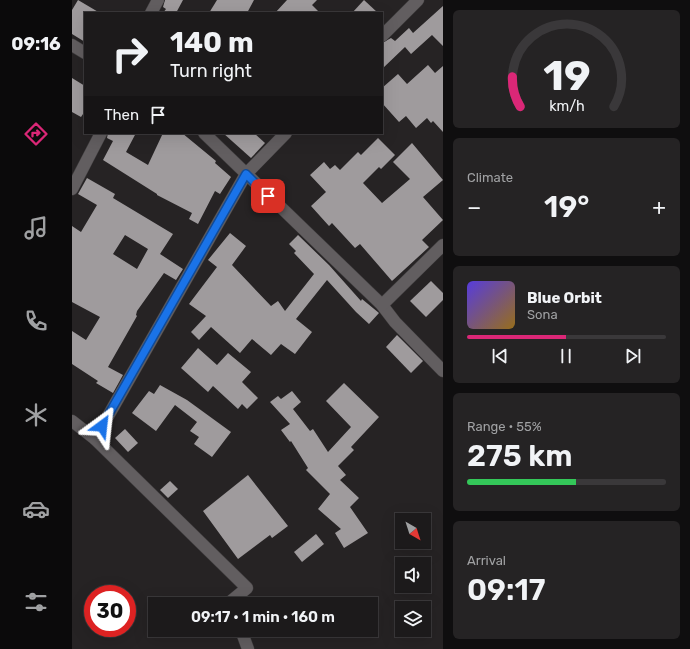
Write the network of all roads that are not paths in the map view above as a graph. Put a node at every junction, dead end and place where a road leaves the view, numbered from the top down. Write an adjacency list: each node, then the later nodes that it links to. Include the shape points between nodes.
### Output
1 (158, 0): 3 (street)
2 (418, 0): 4 (street)
3 (152, 12)
4 (383, 35)
5 (72, 45): 6 (street)
6 (84, 52)
7 (100, 134): 11 (street)
8 (205, 134): 10 (street)
9 (285, 134): 10 (street)
10 (246, 174): 13 (street); 16 (street)
11 (72, 190)
12 (443, 245): 13 (street)
13 (382, 304): 14 (street, via 395,322)
14 (443, 371)
15 (72, 421): 16 (street)
16 (95, 439): 17 (street, via 247,588)
17 (236, 597)
18 (244, 637): 19 (street)
19 (248, 649)

